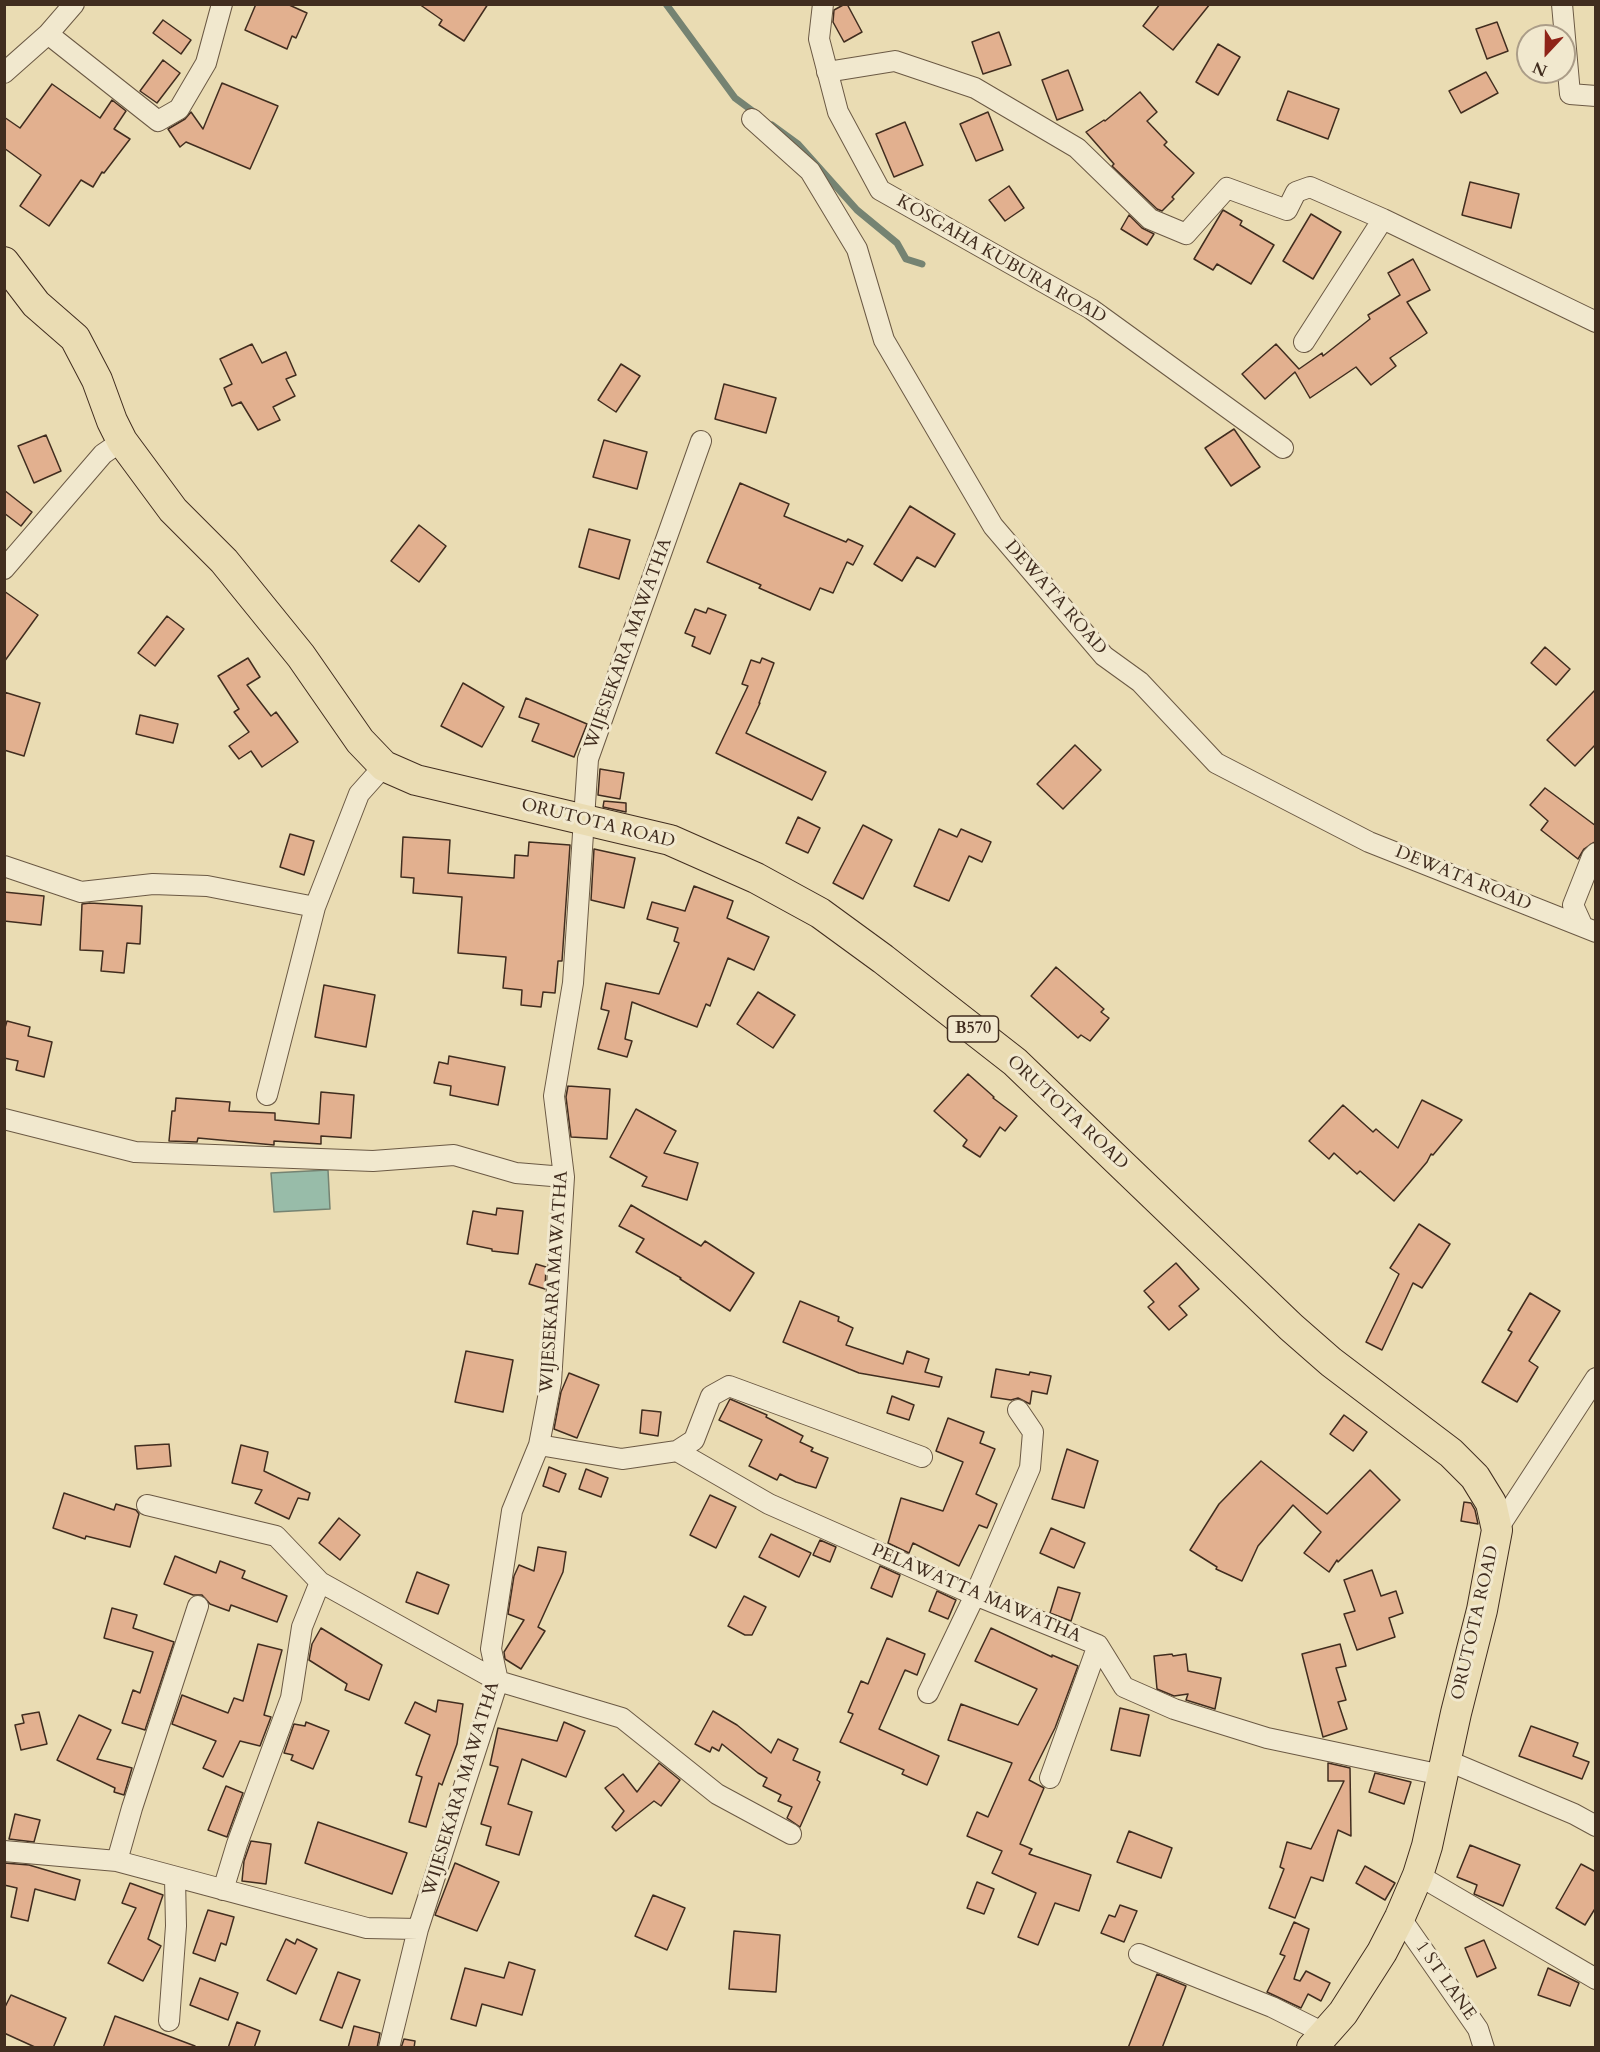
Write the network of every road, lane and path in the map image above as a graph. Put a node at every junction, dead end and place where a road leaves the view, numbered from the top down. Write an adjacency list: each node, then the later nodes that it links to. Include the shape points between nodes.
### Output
1 (74, 4): 5 (street)
2 (222, 4): 5 (street, via 206,63 179,109 159,121)
3 (823, 4): 6 (street, KOSGAHA KUBURA ROAD, via 819,39)
4 (1562, 4): 8 (street, via 1570,94)
5 (48, 34): 7 (street)
6 (827, 72): 10 (street, via 895,61 975,88 1077,148 1150,219 1186,234 1227,188 1287,210 1296,192 1310,187); 16 (street, KOSGAHA KUBURA ROAD, via 838,112 880,190 1090,309)
7 (4, 73)
8 (1596, 96)
9 (752, 119): 23 (street, DEWATA ROAD, via 810,171 857,249 884,340 993,526 1104,656 1140,682 1216,763 1369,842)
10 (1383, 219): 12 (street); 13 (street)
11 (4, 262): 14 (main road, ORUTOTA ROAD / B570, via 36,304 75,338)
12 (1596, 322)
13 (1304, 342)
14 (122, 441): 17 (street, via 103,454); 18 (main road, ORUTOTA ROAD / B570, via 173,510 224,561 301,656 360,741)
15 (701, 441): 19 (street, WIJESEKARA MAWATHA, via 588,759)
16 (1282, 448)
17 (4, 569)
18 (384, 766): 19 (main road, ORUTOTA ROAD / B570, via 416,780); 22 (street, via 359,794)
19 (583, 819): 26 (street, WIJESEKARA MAWATHA, via 573,983 554,1096); 33 (main road, ORUTOTA ROAD / B570, via 670,840 717,859 829,920 883,959 1015,1062 1290,1327 1460,1461 1491,1503)
20 (1596, 853): 23 (street, via 1573,905)
21 (4, 866): 22 (street, via 81,892 153,884 207,886)
22 (315, 907): 24 (street)
23 (1589, 929)
24 (267, 1095)
25 (4, 1119): 26 (street, via 135,1152 372,1161 454,1155 516,1173)
26 (564, 1177): 29 (street, WIJESEKARA MAWATHA, via 551,1382)
27 (1596, 1378): 33 (street)
28 (1018, 1410): 35 (street, via 1033,1432 1030,1468)
29 (539, 1445): 30 (street, via 622,1459); 38 (street, WIJESEKARA MAWATHA, via 512,1511 491,1649)
30 (677, 1450): 31 (street, via 694,1440 711,1396 729,1386); 35 (street, PELAWATTA MAWATHA, via 769,1504)
31 (922, 1457)
32 (147, 1505): 34 (street, via 276,1536)
33 (1497, 1530): 40 (main road, ORUTOTA ROAD / B570)
34 (320, 1582): 38 (street); 48 (street, via 302,1627 291,1698)
35 (975, 1595): 37 (street, PELAWATTA MAWATHA); 39 (street)
36 (198, 1606): 45 (street)
37 (1098, 1645): 40 (street, PELAWATTA MAWATHA, via 1124,1687 1174,1709 1267,1738); 41 (street)
38 (498, 1681): 43 (street, via 622,1718 717,1794); 50 (street, WIJESEKARA MAWATHA)
39 (928, 1693)
40 (1444, 1768): 42 (street, PELAWATTA MAWATHA, via 1574,1814); 46 (main road, ORUTOTA ROAD / B570)
41 (1050, 1778)
42 (1596, 1826)
43 (791, 1834)
44 (4, 1851): 45 (street)
45 (117, 1862): 47 (street)
46 (1418, 1875): 49 (main road, ORUTOTA ROAD / B570); 52 (street)
47 (175, 1878): 48 (street); 53 (street, via 176,1926)
48 (223, 1890): 50 (street, via 367,1928)
49 (1400, 1917): 54 (main road, ORUTOTA ROAD / B570, via 1343,2013); 56 (street, 1 ST LANE, via 1478,2029)
50 (418, 1929): 55 (street, WIJESEKARA MAWATHA)
51 (1139, 1954): 54 (street, via 1272,2007)
52 (1596, 1979)
53 (169, 2021)
54 (1318, 2040)
55 (389, 2048)
56 (1484, 2048)

